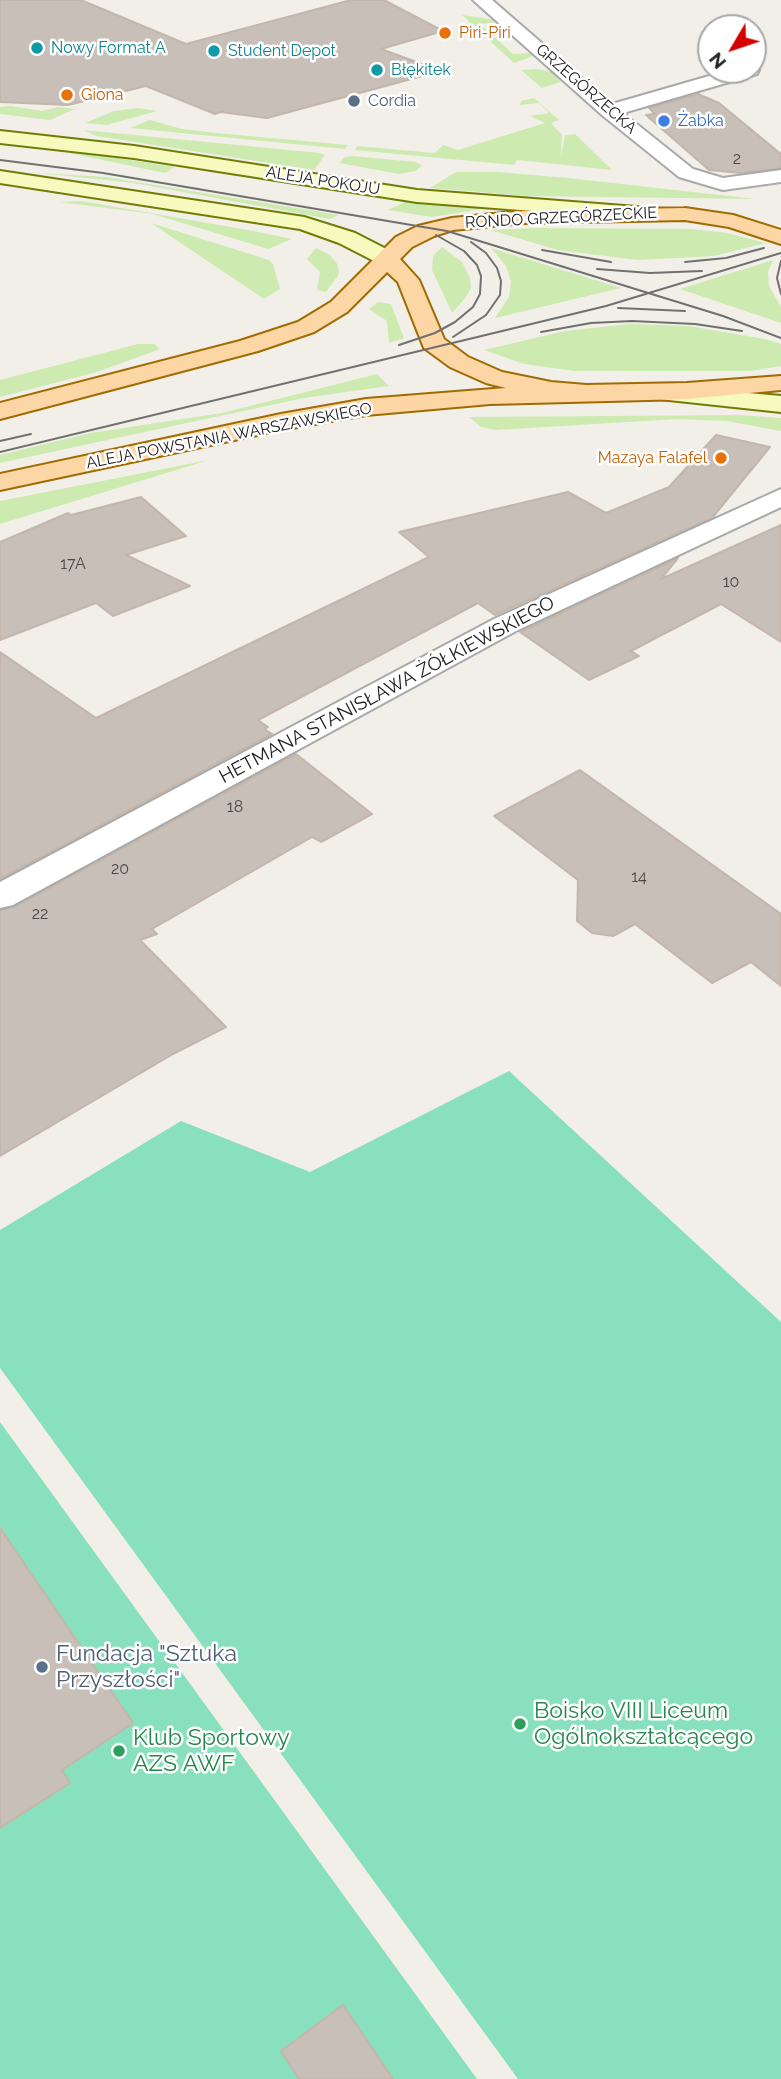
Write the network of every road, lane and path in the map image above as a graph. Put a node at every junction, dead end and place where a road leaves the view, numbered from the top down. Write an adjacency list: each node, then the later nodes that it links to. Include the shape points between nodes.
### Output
1 (482, 0): 5 (street, GRZEGÓRZECKA)
2 (772, 64): 3 (street)
3 (767, 66)
4 (703, 84): 5 (street)
5 (609, 111): 7 (street, GRZEGÓRZECKA, via 692,176 723,184)
6 (0, 137): 10 (main road, ALEJA POKOJU, via 134,152 417,196)
7 (781, 176)
8 (0, 177): 13 (main road, via 304,223)
9 (765, 210): 11 (main road)
10 (647, 213): 11 (main road, RONDO GRZEGÓRZECKIE); 13 (main road, RONDO GRZEGÓRZECKIE, via 452,224 412,237)
11 (685, 214): 12 (main road, RONDO GRZEGÓRZECKIE, via 733,221)
12 (781, 237)
13 (386, 258): 16 (main road, via 408,280 431,340 442,351 495,379); 18 (main road, via 339,307 306,327)
14 (781, 383): 15 (main road)
15 (646, 392): 16 (main road); 17 (main road)
16 (586, 393): 19 (main road, ALEJA POWSTANIA WARSZAWSKIEGO, via 366,407)
17 (781, 404)
18 (0, 411)
19 (0, 482)
20 (781, 497): 21 (street, HETMANA STANISŁAWA ŻÓŁKIEWSKIEGO, via 505,625)
21 (0, 897)

